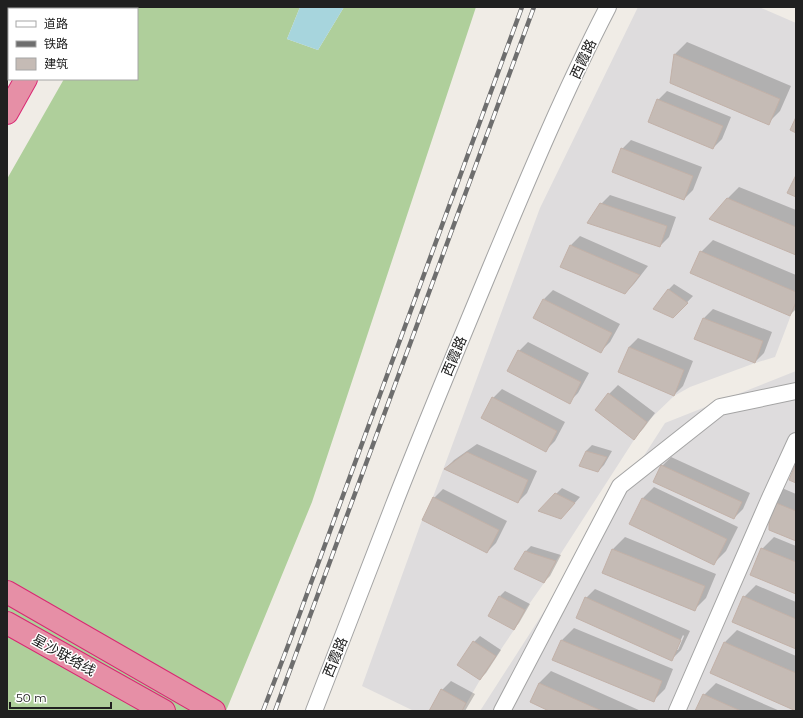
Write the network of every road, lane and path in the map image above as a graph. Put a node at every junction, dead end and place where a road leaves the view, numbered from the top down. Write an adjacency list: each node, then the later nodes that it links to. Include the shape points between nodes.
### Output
1 (608, 7): 10 (street, 西霞路, via 530,173 461,338)
2 (25, 80): 3 (highway)
3 (7, 113)
4 (796, 392): 11 (street, via 720,407 620,486)
5 (796, 441): 12 (street)
6 (7, 592): 9 (highway)
7 (7, 623): 8 (highway, 星沙联络线)
8 (164, 711)
9 (214, 711)
10 (314, 711)
11 (502, 711)
12 (677, 711)

